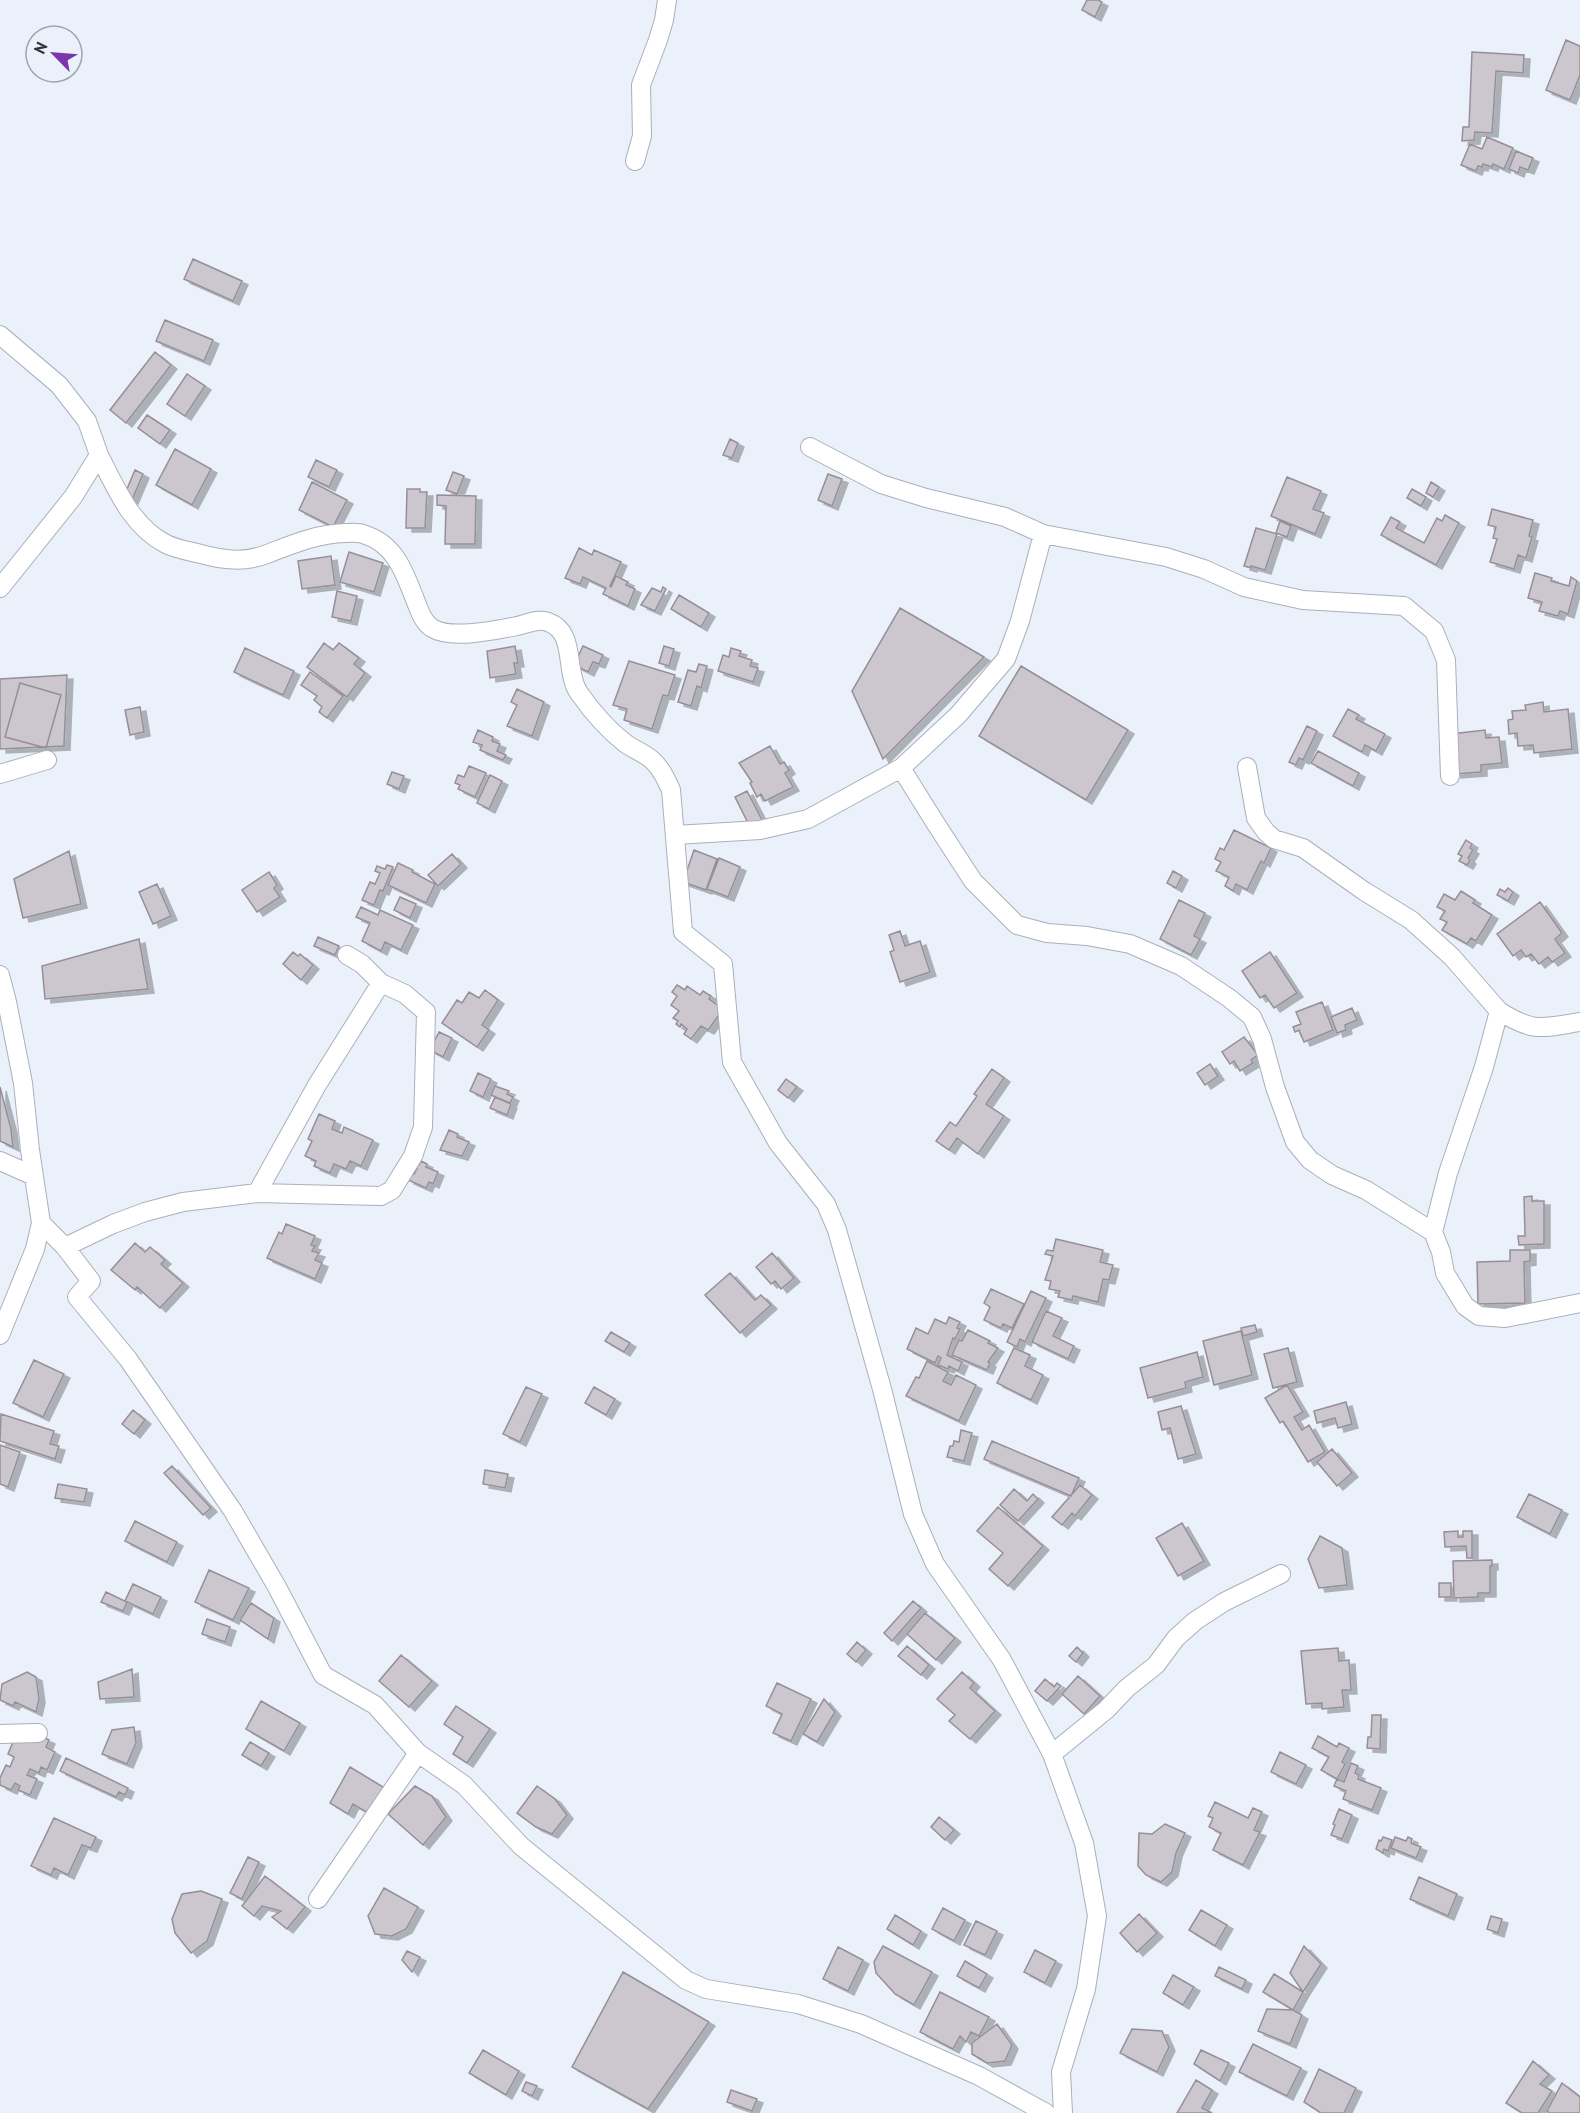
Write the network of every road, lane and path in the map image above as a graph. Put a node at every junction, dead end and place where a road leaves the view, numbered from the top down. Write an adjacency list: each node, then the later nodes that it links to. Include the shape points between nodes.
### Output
1 (667, 0): 2 (street, via 658,40 641,85 642,136)
2 (635, 161)
3 (0, 335): 5 (street, via 59,385 87,421)
4 (810, 447): 6 (street, via 880,484 1005,517)
5 (99, 455): 7 (street, via 73,497); 13 (street, via 124,503 142,527 166,544 235,561 264,555 297,541 360,533 383,542 395,556 420,613 437,631 470,633 540,621 556,626 568,647 573,683 579,694 624,742 652,760 662,773 671,790)
6 (1043, 534): 10 (street, via 1006,659 958,715); 12 (street, via 1166,557 1244,587 1303,600 1404,606 1434,631 1446,660)
7 (0, 588)
8 (47, 760): 11 (street)
9 (1247, 767): 17 (street, via 1256,818 1266,832 1274,839 1303,848 1411,920 1452,957)
10 (901, 768): 13 (street, via 807,819 760,830); 23 (street, via 974,881 1017,925 1130,944 1181,966 1252,1017 1295,1142 1310,1160)
11 (0, 774)
12 (1449, 776)
13 (675, 835): 31 (street, via 683,932 723,964 732,1062 778,1143 826,1203 837,1230 913,1514 935,1564 1002,1660)
14 (347, 955): 16 (street)
15 (0, 975): 20 (street, via 23,1083)
16 (381, 983): 21 (street, via 317,1085); 21 (street, via 405,994 426,1012 423,1127 413,1156 392,1190 381,1196)
17 (1499, 1011): 18 (street, via 1536,1028); 23 (street)
18 (1580, 1022)
19 (0, 1161): 20 (street)
20 (34, 1176): 22 (street)
21 (257, 1193): 24 (street, via 145,1212)
22 (41, 1223): 24 (street); 26 (street, via 35,1249)
23 (1433, 1232): 25 (street, via 1445,1273 1465,1306 1479,1316 1505,1318)
24 (65, 1248): 30 (street, via 92,1281 77,1297 128,1359 233,1511 323,1675 375,1705)
25 (1580, 1303)
26 (0, 1335)
27 (1281, 1574): 31 (street, via 1195,1621 1156,1665)
28 (38, 1733): 29 (street)
29 (0, 1734)
30 (418, 1753): 32 (street); 33 (street, via 464,1785 521,1846 686,1980 706,1989 798,2004 861,2024 980,2076)
31 (1052, 1754): 34 (street, via 1084,1843 1097,1916 1086,1989 1061,2072)
32 (318, 1899)
33 (1046, 2113)
34 (1063, 2113)

